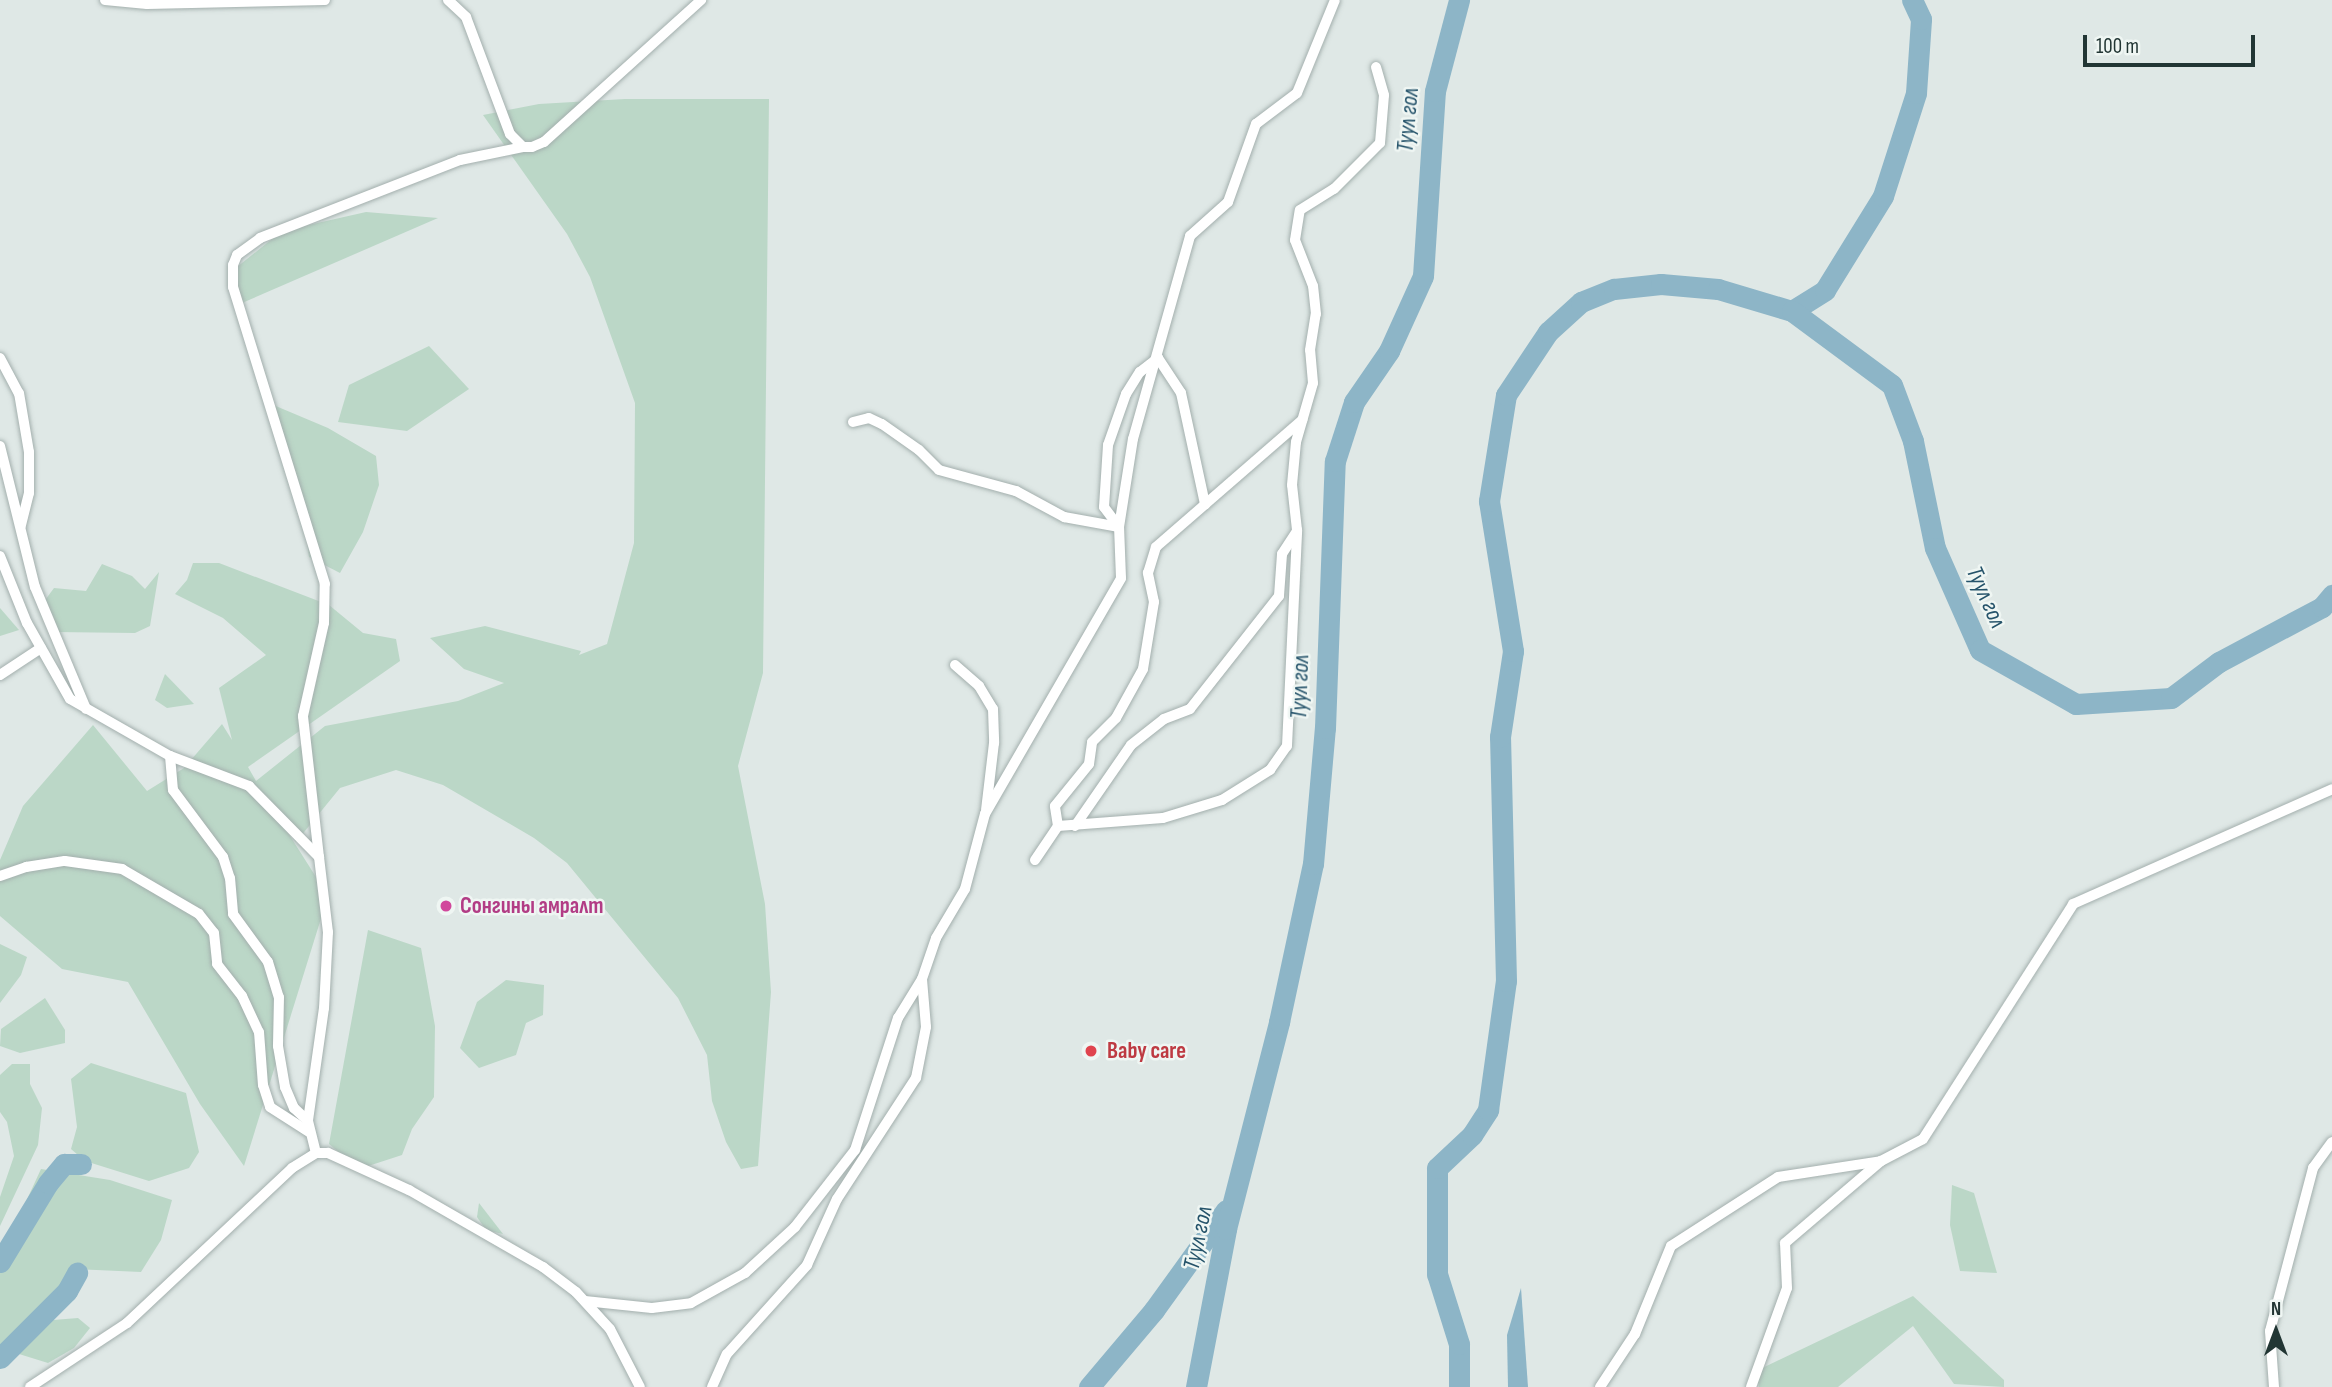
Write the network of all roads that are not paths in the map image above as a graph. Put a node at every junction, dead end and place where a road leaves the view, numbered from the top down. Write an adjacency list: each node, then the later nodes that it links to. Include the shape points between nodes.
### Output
1 (105, 0): 2 (street, via 147,4)
2 (325, 0)
3 (448, 0): 7 (street)
4 (462, 0): 7 (street)
5 (701, 0): 9 (street, via 544,142)
6 (1335, 0): 11 (street, via 1297,93 1256,124 1228,202 1190,236)
7 (466, 17): 9 (street, via 510,134)
8 (1376, 66): 12 (street, via 1384,94 1380,143 1334,189 1300,210 1295,240 1313,286 1317,314 1310,350 1313,383)
9 (523, 147): 29 (street, via 460,160 260,238 243,250 233,265 233,287 325,584 324,624 303,716)
10 (0, 358): 16 (street, via 19,393 29,452 29,493)
11 (1158, 358): 15 (street, via 1181,393); 17 (street, via 1133,439); 17 (street, via 1140,372 1126,394 1108,445 1104,506)
12 (1303, 419): 15 (street); 18 (street, via 1292,485)
13 (853, 422): 17 (street, via 869,418 882,424 939,470 1016,491 1064,517)
14 (0, 446): 16 (street)
15 (1205, 504): 28 (street, via 1156,547 1148,573 1154,601 1143,668 1116,718 1092,742 1089,764 1055,806)
16 (21, 526): 23 (street, via 35,587)
17 (1119, 527): 26 (street, via 1121,578)
18 (1297, 530): 27 (street, via 1282,554 1279,596 1190,709 1164,719 1131,745); 27 (street, via 1287,746 1270,770 1222,800 1163,818)
19 (0, 556): 20 (street)
20 (41, 648): 22 (street); 23 (street, via 70,699)
21 (955, 665): 26 (street, via 979,686 993,709 994,743)
22 (0, 675)
23 (87, 713): 24 (street)
24 (170, 756): 29 (street, via 248,786); 33 (street, via 173,790 223,857 233,914 268,962 279,997 278,1046 285,1087)
25 (2332, 789): 36 (street, via 2073,904 1923,1139)
26 (985, 814): 32 (street, via 965,889 936,938)
27 (1075, 825): 28 (street)
28 (1058, 826): 30 (street)
29 (319, 857): 33 (street, via 327,906 327,964)
30 (1035, 860)
31 (0, 876): 33 (street, via 65,861 122,869 199,914 214,933 217,964 242,996 259,1032 263,1084 270,1107)
32 (922, 979): 37 (street, via 898,1018 855,1150 795,1227 745,1273 691,1303 652,1308); 40 (street, via 926,1027 916,1078 837,1199 807,1265 727,1354)
33 (308, 1126): 35 (street)
34 (2332, 1142): 43 (street, via 2313,1168 2270,1331)
35 (316, 1153): 37 (street, via 328,1153 409,1190 543,1267); 38 (street, via 292,1168 127,1323)
36 (1881, 1161): 41 (street, via 1778,1177 1671,1246 1635,1334); 42 (street, via 1785,1243 1787,1288)
37 (584, 1301): 39 (street, via 610,1329)
38 (30, 1387)
39 (640, 1387)
40 (712, 1387)
41 (1600, 1387)
42 (1751, 1387)
43 (2274, 1387)

